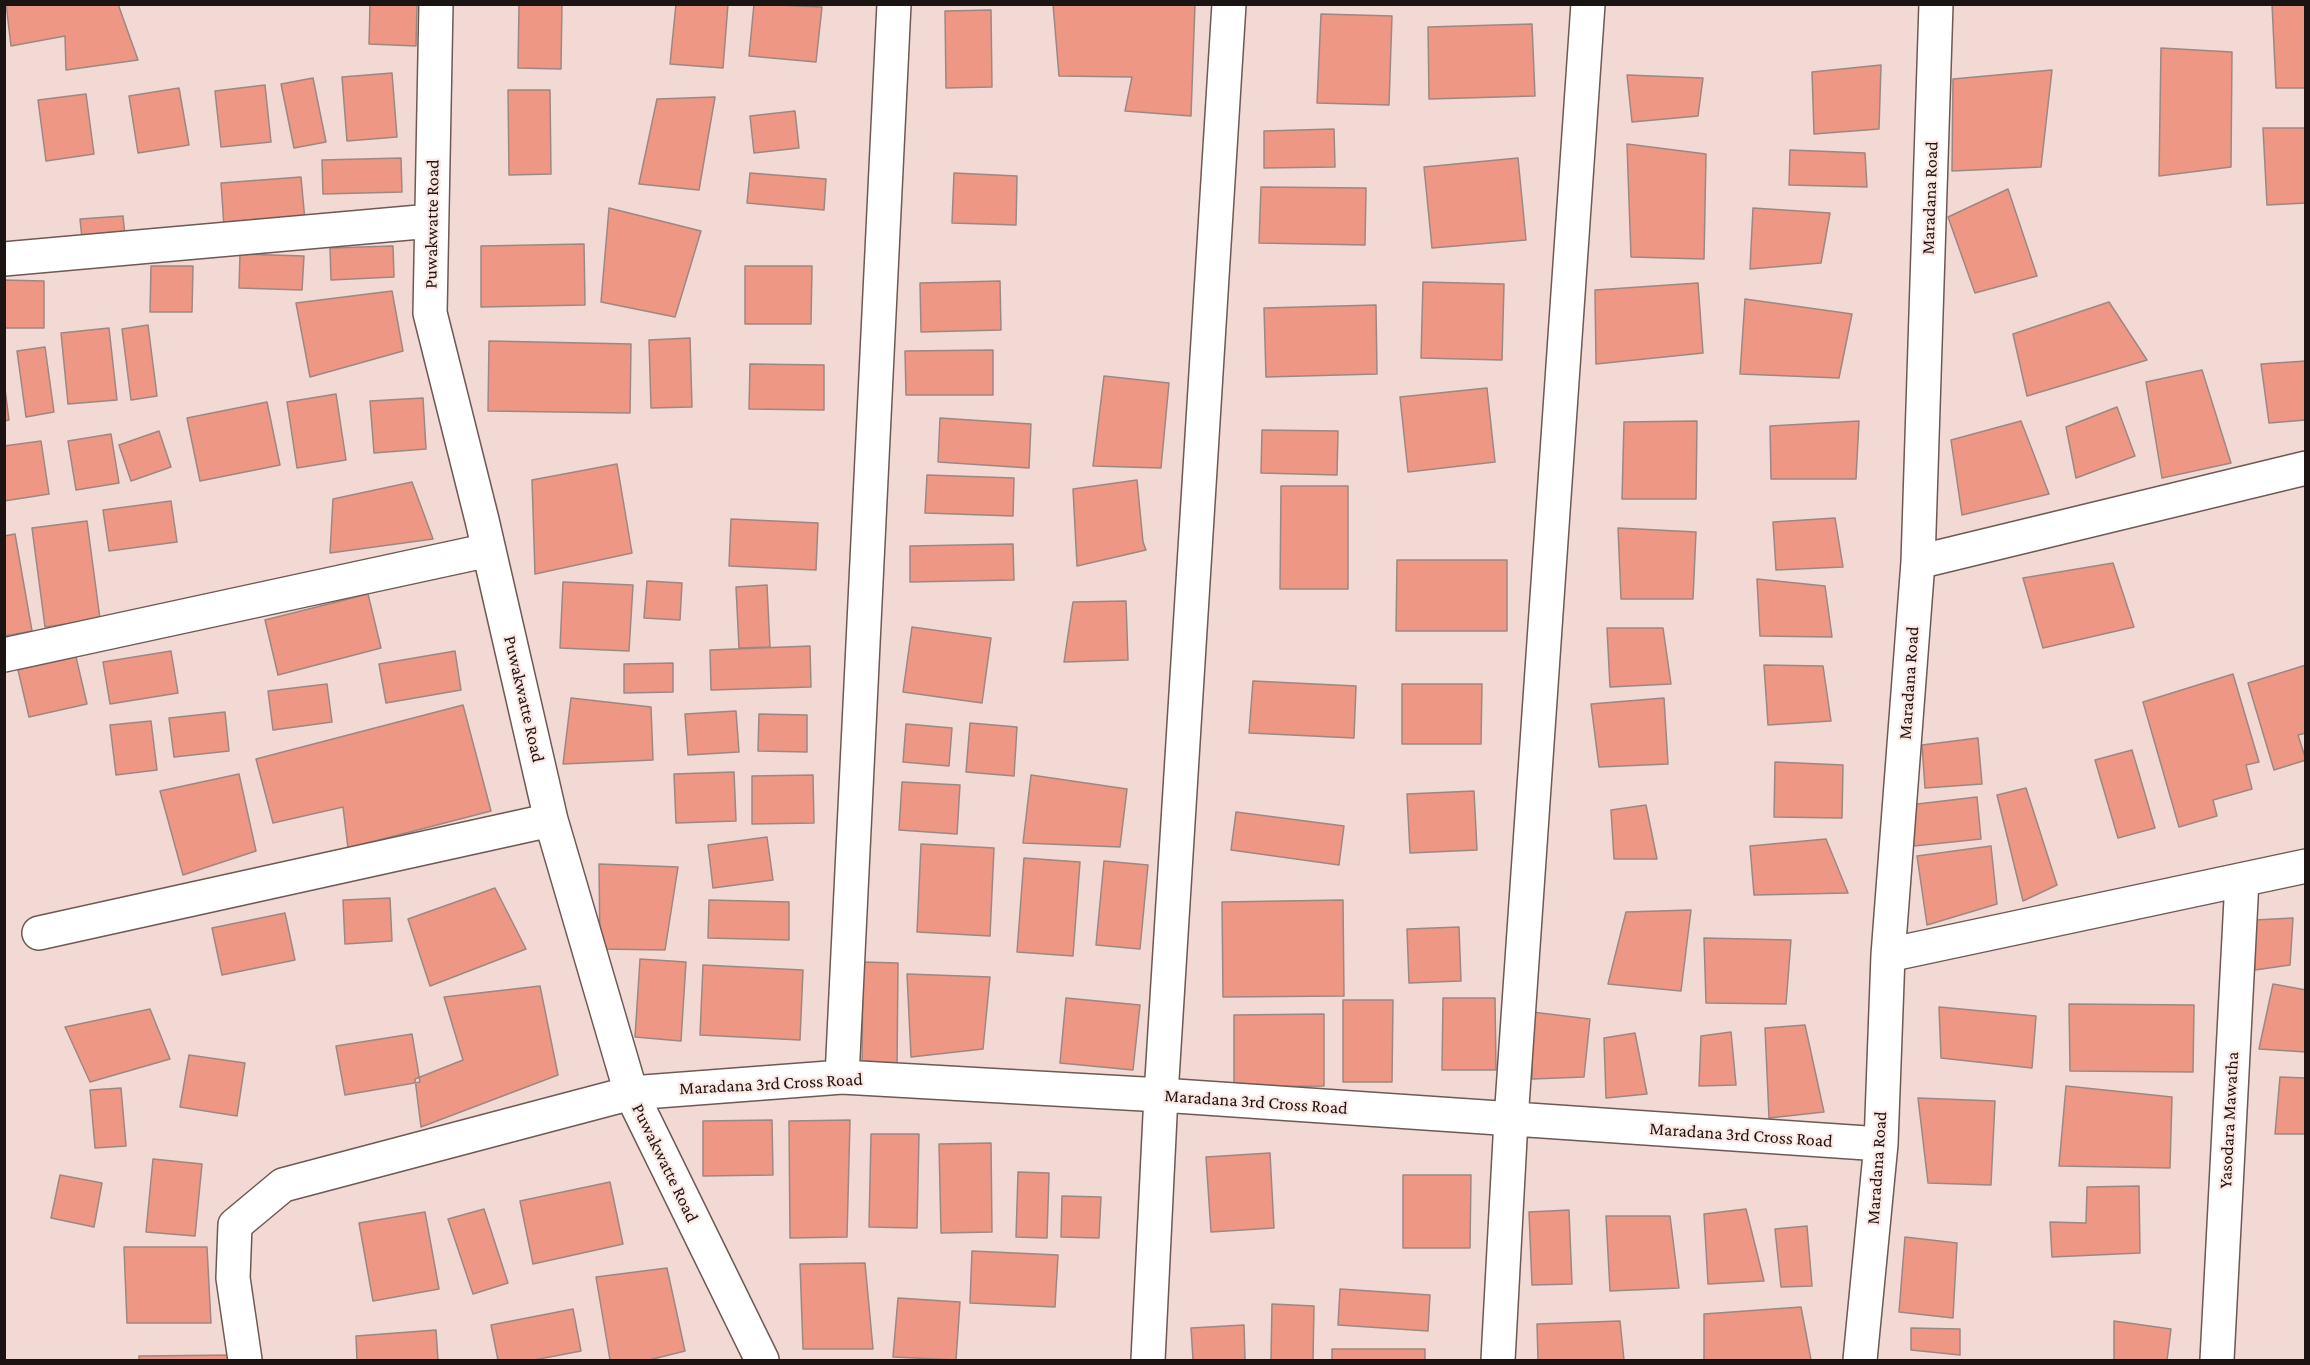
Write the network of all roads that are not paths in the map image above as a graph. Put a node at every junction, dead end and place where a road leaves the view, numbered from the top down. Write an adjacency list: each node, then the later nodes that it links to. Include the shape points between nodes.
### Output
1 (436, 4): 6 (street, Puwakwatte Road)
2 (894, 4): 17 (street)
3 (1230, 4): 19 (street)
4 (1588, 4): 20 (street)
5 (1929, 5): 10 (street, Maradana Road)
6 (431, 221): 7 (street); 9 (street, Puwakwatte Road, via 430,313)
7 (4, 259)
8 (2306, 468): 10 (street)
9 (489, 550): 11 (street); 12 (street, Puwakwatte Road)
10 (1918, 562): 16 (street, Maradana Road)
11 (4, 655)
12 (551, 820): 15 (street); 18 (street, Puwakwatte Road)
13 (2306, 866): 14 (street)
14 (2242, 880): 16 (street); 27 (street, Yasodara Mawatha)
15 (39, 933)
16 (1888, 955): 21 (street, Maradana Road)
17 (842, 1077): 18 (street, Maradana 3rd Cross Road); 19 (street, Maradana 3rd Cross Road)
18 (632, 1093): 22 (street, Maradana 3rd Cross Road, via 283,1185 235,1225 233,1278); 23 (street, Puwakwatte Road)
19 (1161, 1095): 20 (street, Maradana 3rd Cross Road); 24 (street)
20 (1511, 1120): 21 (street, Maradana 3rd Cross Road); 25 (street)
21 (1881, 1144): 26 (street, Maradana Road)
22 (245, 1360)
23 (762, 1360)
24 (1148, 1360)
25 (1498, 1360)
26 (1860, 1360)
27 (2217, 1360)

